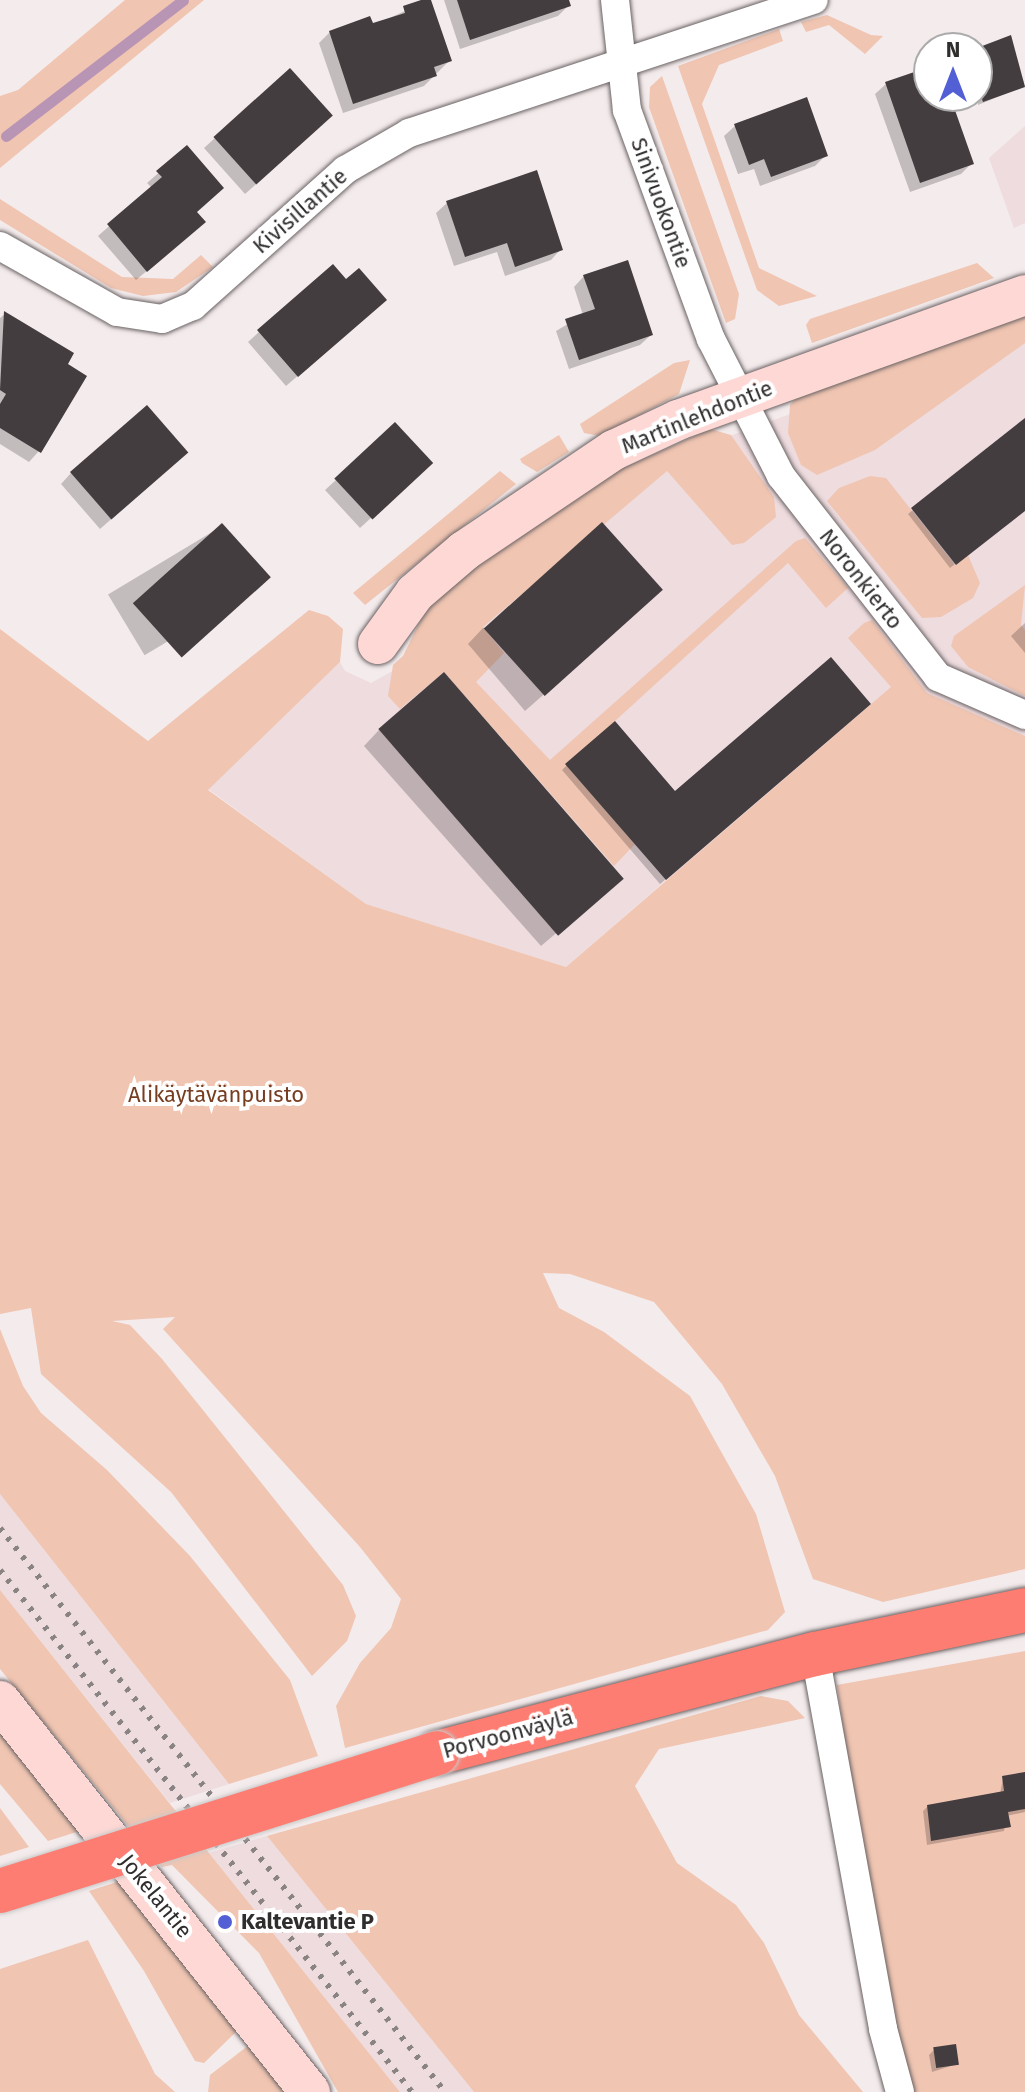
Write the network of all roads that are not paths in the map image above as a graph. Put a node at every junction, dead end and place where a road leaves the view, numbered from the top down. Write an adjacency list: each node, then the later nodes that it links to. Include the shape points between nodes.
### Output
1 (615, 0): 3 (street, Sinivuokontie)
2 (814, 0): 3 (street, Kivisillantie)
3 (620, 66): 4 (street, Kivisillantie, via 424,127 375,151 345,170 193,306 162,319 117,312); 6 (street, Sinivuokontie, via 627,110 696,299)
4 (0, 246)
5 (1025, 295): 6 (street, Martinlehdontie)
6 (742, 396): 7 (street, Martinlehdontie, via 614,450 521,509 415,593); 8 (street, Noronkierto, via 781,476 938,677)
7 (378, 644)
8 (1025, 715)
9 (1025, 1610): 10 (highway, Porvoonväylä)
10 (815, 1654): 12 (highway, Porvoonväylä, bridge, via 437,1753); 14 (street, via 883,2029)
11 (0, 1701): 13 (street, Jokelantie)
12 (0, 1891)
13 (310, 2092)
14 (900, 2092)

